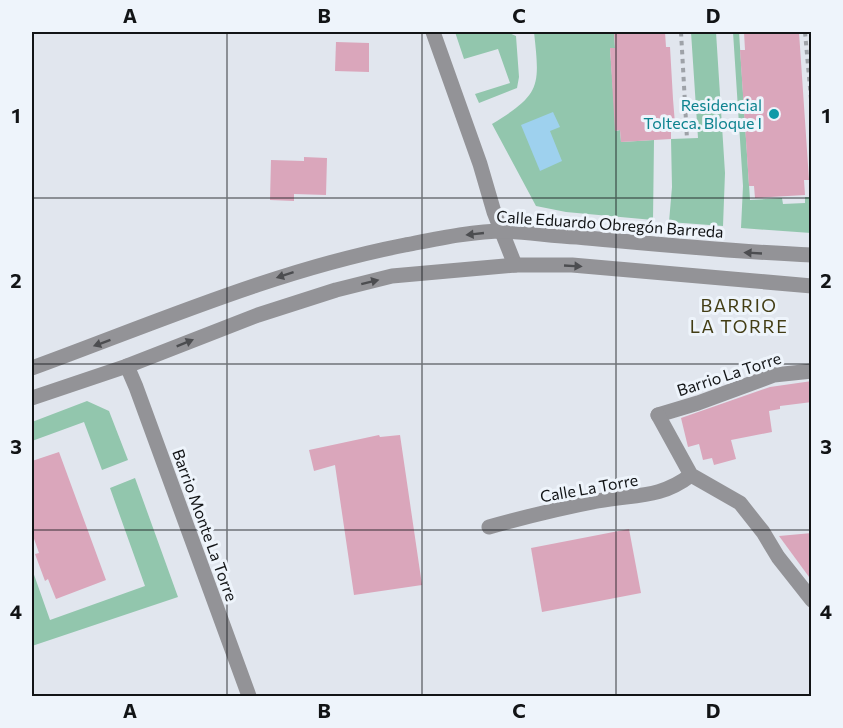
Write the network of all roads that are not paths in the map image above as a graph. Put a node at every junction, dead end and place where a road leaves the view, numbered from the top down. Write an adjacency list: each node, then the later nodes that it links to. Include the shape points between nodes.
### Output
1 (434, 32): 2 (street)
2 (503, 231): 3 (street, Calle Eduardo Obregón Barreda, one-way to 2, via 734,252); 4 (street); 7 (street, Calle Eduardo Obregón Barreda, one-way to 7, via 435,239 314,265)
3 (812, 255)
4 (514, 265): 5 (street, one-way to 5, via 572,265); 6 (street, one-way to 4, via 247,319 336,290 392,276)
5 (812, 286)
6 (127, 366): 9 (street); 13 (street, Barrio Monte La Torre)
7 (32, 368)
8 (812, 371): 10 (street, Barrio La Torre, via 774,375 658,415)
9 (32, 398)
10 (691, 475): 11 (street, Calle La Torre, via 653,495 600,501); 12 (street, via 740,502)
11 (489, 527)
12 (812, 600)
13 (249, 696)

